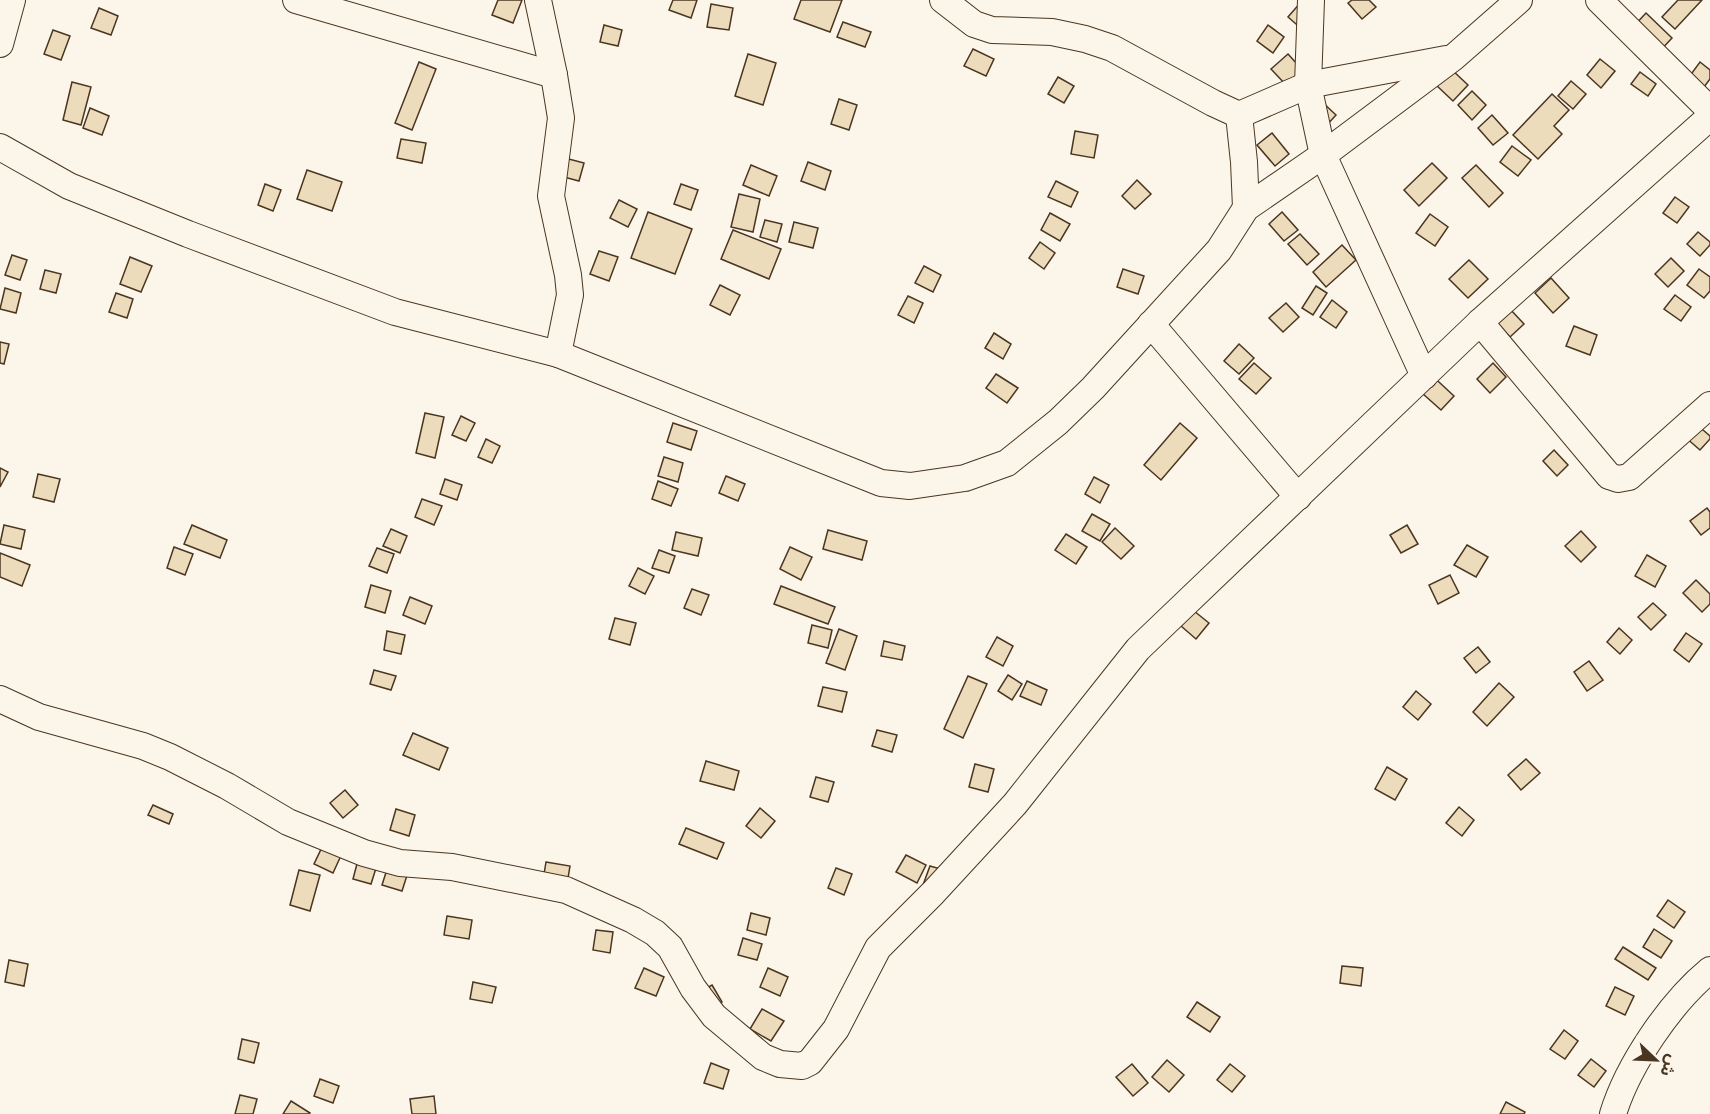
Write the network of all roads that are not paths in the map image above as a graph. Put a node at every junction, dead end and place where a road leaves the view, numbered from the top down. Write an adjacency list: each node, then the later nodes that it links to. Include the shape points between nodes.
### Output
1 (12, 0): 8 (street)
2 (296, 0): 10 (street)
3 (538, 0): 10 (street)
4 (943, 0): 13 (street, via 974,24 992,30 1052,32 1112,48)
5 (1311, 0): 11 (street)
6 (1519, 0): 9 (street)
7 (1599, 0): 12 (street)
8 (0, 44)
9 (1454, 57): 11 (street); 16 (street)
10 (554, 75): 20 (street, via 561,118 551,196 570,295)
11 (1308, 85): 13 (street); 16 (street)
12 (1710, 110)
13 (1239, 115): 17 (street)
14 (1710, 117): 18 (street)
15 (0, 147): 20 (street, via 80,190 395,312)
16 (1323, 155): 17 (street); 21 (street)
17 (1246, 208): 19 (street, via 1219,250)
18 (1480, 322): 21 (street); 22 (street, via 1609,476 1629,477)
19 (1151, 324): 20 (street, via 1058,422 1007,463 964,478 910,486 881,483); 23 (street)
20 (558, 354)
21 (1424, 376): 23 (street)
22 (1710, 405)
23 (1298, 497): 24 (street, via 1138,649 1015,804 878,948 836,1029 810,1062 802,1066 780,1064 764,1057 714,1016 670,947 655,933 623,916 566,890 364,853 288,822 170,757 39,717)
24 (0, 699)
25 (1710, 970): 26 (street, via 1692,985 1641,1053)
26 (1613, 1114)

